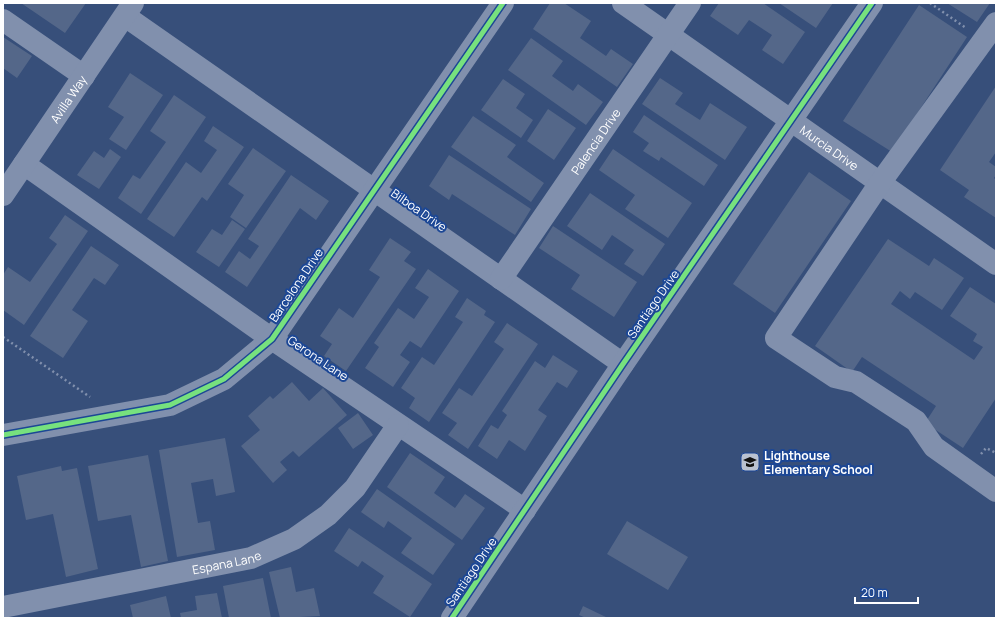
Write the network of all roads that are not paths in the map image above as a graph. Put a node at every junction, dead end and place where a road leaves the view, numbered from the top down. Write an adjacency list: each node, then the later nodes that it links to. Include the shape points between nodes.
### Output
1 (503, 3): 13 (street, Barcelona Drive)
2 (623, 3): 8 (street, Murcia Drive)
3 (690, 3): 8 (street, Palencia Drive)
4 (872, 3): 10 (street, Santiago Drive)
5 (129, 10): 9 (street, Avilla Way); 13 (street, Bilboa Drive)
6 (3, 20): 9 (street)
7 (996, 23): 12 (street)
8 (668, 34): 10 (street, Murcia Drive); 16 (street, Palencia Drive)
9 (84, 76): 11 (street, Avilla Way)
10 (791, 120): 12 (street, Murcia Drive); 18 (street, Santiago Drive)
11 (24, 164): 14 (street, Avilla Way); 17 (street, Gerona Lane)
12 (880, 183): 15 (street, Murcia Drive); 21 (street, via 776,338 835,377 856,382 916,421 934,447)
13 (374, 190): 16 (street, Bilboa Drive); 17 (street, Barcelona Drive)
14 (3, 195)
15 (996, 264)
16 (500, 279): 18 (street, Bilboa Drive)
17 (272, 339): 19 (street, Gerona Lane); 20 (street, Barcelona Drive, via 224,379 170,405)
18 (623, 364): 22 (street, Santiago Drive)
19 (398, 425): 22 (street, Gerona Lane); 23 (street, Espana Lane, via 355,488 328,515 294,539 251,558)
20 (3, 436)
21 (996, 491)
22 (525, 510): 24 (street, Santiago Drive)
23 (3, 606)
24 (452, 618)

